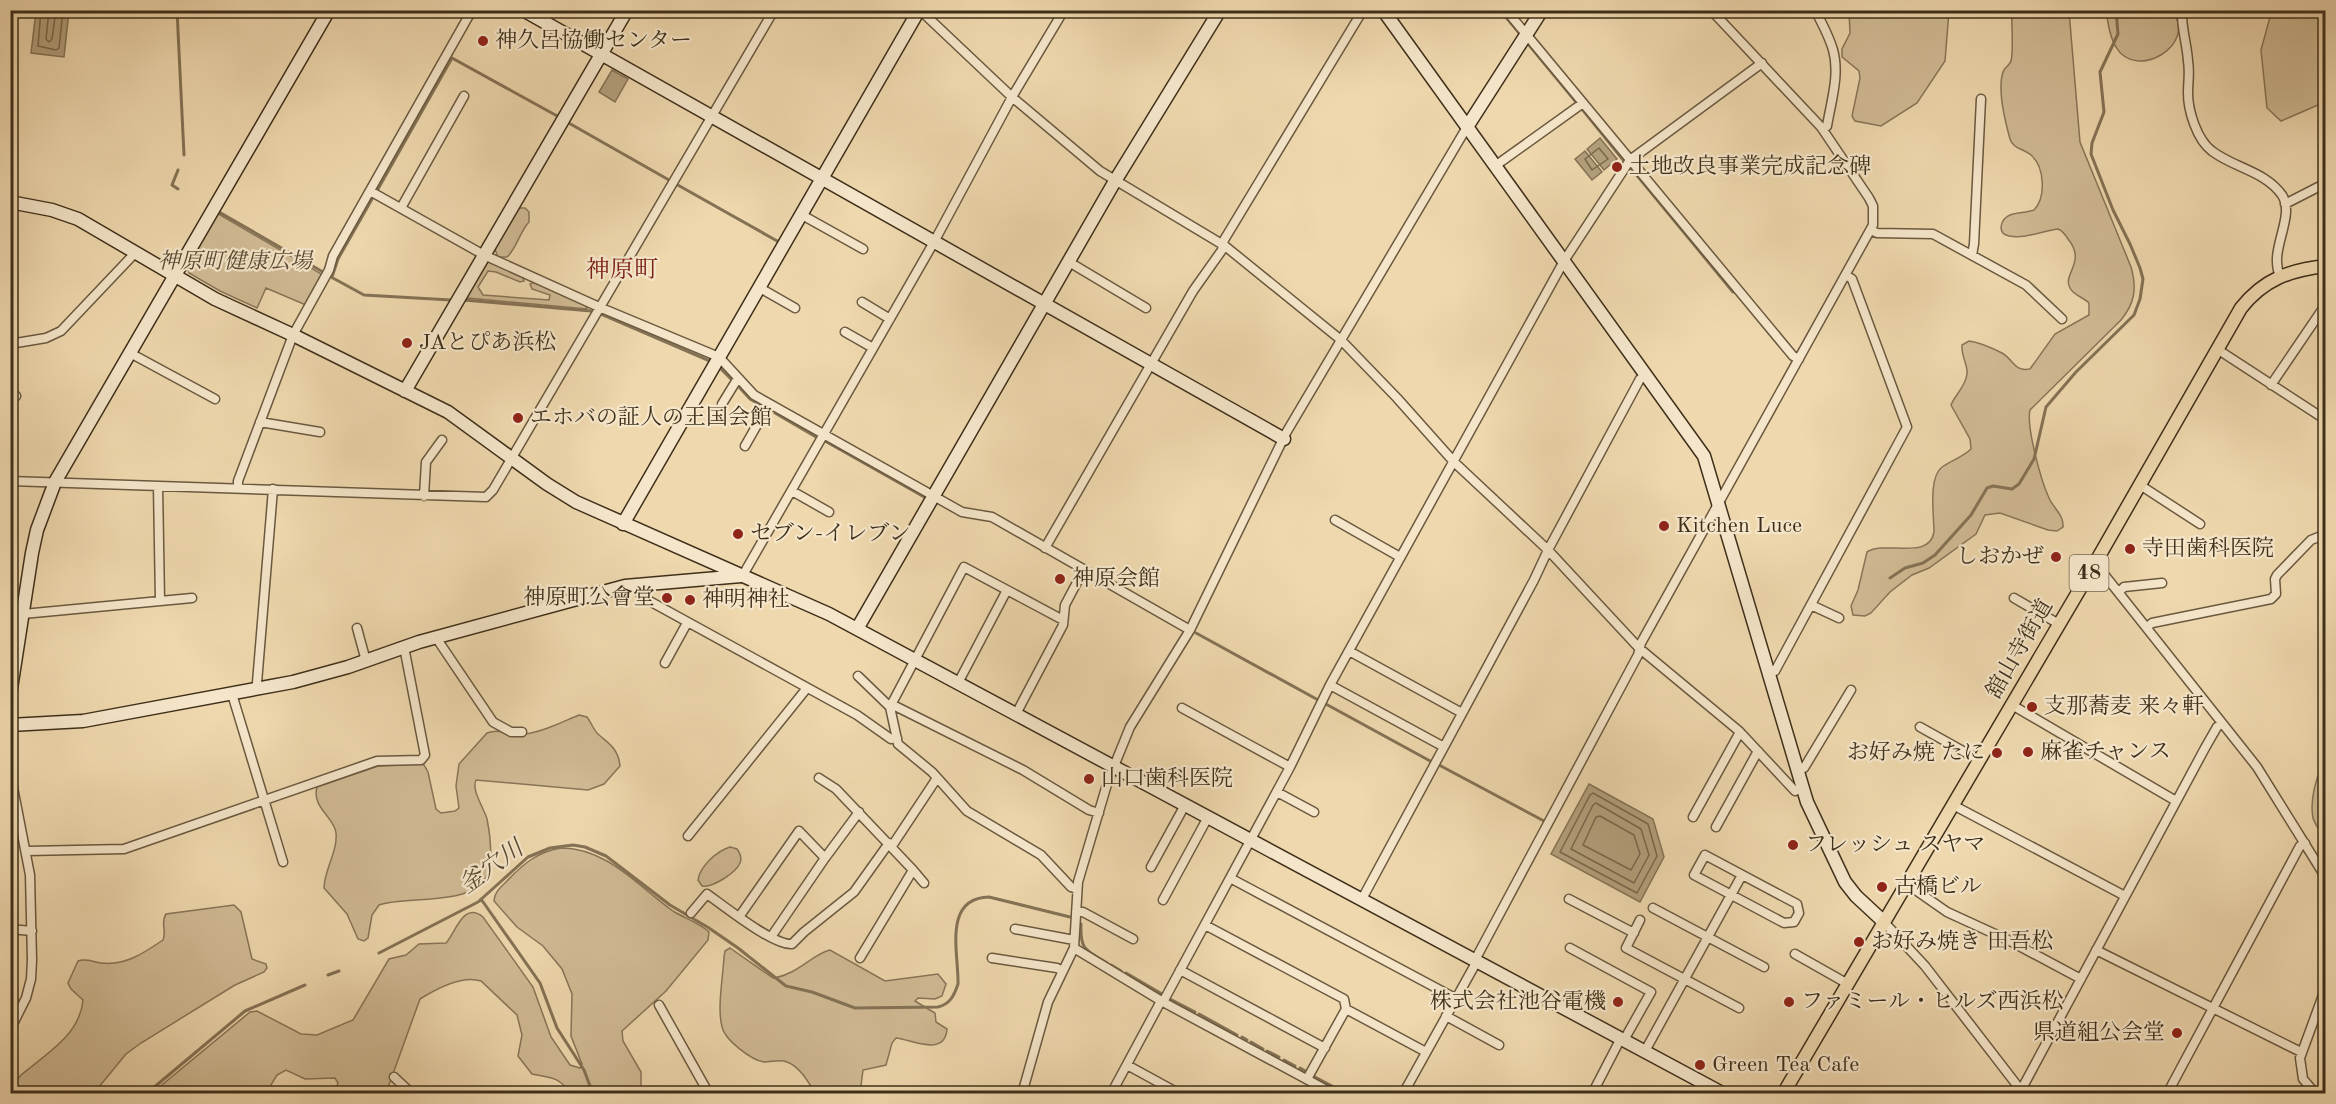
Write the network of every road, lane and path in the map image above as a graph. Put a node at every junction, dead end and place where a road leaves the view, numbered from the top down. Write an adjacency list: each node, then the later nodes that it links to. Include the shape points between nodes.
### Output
1 (328, 10): 47 (street)
2 (472, 10): 31 (street)
3 (523, 10): 17 (street)
4 (627, 10): 17 (street)
5 (774, 10): 23 (street)
6 (920, 10): 20 (street); 28 (street)
7 (1064, 10): 20 (street)
8 (1220, 10): 29 (street)
9 (1363, 10): 38 (street)
10 (1383, 10): 24 (street)
11 (1506, 10): 16 (street)
12 (1542, 10): 16 (street)
13 (1711, 10): 18 (street)
14 (1815, 10): 25 (street, via 1836,63 1827,126)
15 (2182, 10): 33 (street, via 2188,96 2200,135 2212,152 2264,177 2282,195)
16 (1527, 35): 22 (street); 24 (street)
17 (601, 54): 23 (street); 41 (street)
18 (1762, 63): 25 (street); 26 (street)
19 (464, 96): 34 (street)
20 (1012, 97): 29 (street); 37 (street)
21 (1981, 99): 42 (street)
22 (1583, 103): 26 (street); 27 (street)
23 (711, 116): 28 (street); 53 (street)
24 (1467, 127): 27 (street); 60 (street)
25 (1823, 129): 36 (street, via 1873,206)
26 (1630, 160): 43 (street); 66 (street)
27 (1496, 166): 43 (street)
28 (822, 179): 35 (street); 37 (street)
29 (1115, 181): 38 (street); 44 (street)
30 (2325, 183): 33 (street)
31 (370, 191): 34 (street); 59 (street)
32 (10, 202): 40 (street, via 65,214)
33 (2285, 204): 48 (street, via 2276,260)
34 (400, 208): 41 (street)
35 (802, 215): 39 (street); 49 (street)
36 (1871, 230): 42 (street, via 1933,234); 46 (street)
37 (934, 242): 51 (street); 56 (street)
38 (1223, 245): 60 (street); 67 (street)
39 (863, 249)
40 (136, 252): 47 (street); 61 (street, via 61,331 46,338)
41 (484, 255): 53 (street); 71 (street)
42 (1972, 255): 57 (street, via 2026,285)
43 (1564, 261): 68 (street); 83 (street)
44 (1069, 262): 51 (street); 55 (street)
45 (2325, 266): 48 (main road, 舘山寺街道 / 48)
46 (1846, 275): 66 (street); 112 (street, via 1852,279 1907,427)
47 (175, 276): 59 (street); 64 (street)
48 (2280, 276): 63 (main road, 舘山寺街道 / 48, via 2248,299)
49 (760, 288): 54 (street); 65 (street)
50 (861, 302): 56 (street)
51 (1045, 304): 67 (street); 92 (street)
52 (2325, 304): 70 (street)
53 (599, 307): 65 (street); 82 (street)
54 (795, 308)
55 (1146, 308)
56 (890, 319): 62 (street)
57 (2062, 319)
58 (845, 332): 62 (street)
59 (293, 335): 71 (street); 76 (street)
60 (1341, 340): 79 (street); 83 (street)
61 (10, 344)
62 (873, 348): 78 (street)
63 (2217, 350): 70 (street); 86 (main road, 舘山寺街道 / 48)
64 (130, 353): 72 (street); 85 (street)
65 (718, 357): 69 (street); 96 (street)
66 (1799, 359): 93 (street)
67 (1151, 363): 79 (street); 99 (street)
68 (1646, 375): 93 (street, via 1704,456); 100 (street, via 1640,379)
69 (738, 378): 73 (street); 74 (street, via 754,395)
70 (2271, 385): 75 (street)
71 (405, 391): 82 (street, via 460,419)
72 (215, 399)
73 (722, 404)
74 (770, 404): 78 (street); 81 (street)
75 (2325, 420)
76 (260, 422): 77 (street); 88 (street)
77 (320, 432)
78 (824, 435): 90 (street); 92 (street)
79 (1284, 439): 121 (street)
80 (442, 440): 91 (street, via 426,462)
81 (745, 446)
82 (512, 458): 91 (street, via 486,497); 96 (street, via 566,496)
83 (1454, 462): 100 (street); 101 (street)
84 (10, 481): 85 (street)
85 (55, 483): 87 (street); 113 (street, via 34,541)
86 (2140, 485): 97 (street); 102 (main road, 舘山寺街道 / 48)
87 (158, 486): 88 (street); 111 (street)
88 (238, 488): 89 (street)
89 (273, 489): 91 (street); 135 (street)
90 (792, 491): 94 (street); 104 (street)
91 (424, 496)
92 (934, 496): 99 (street, via 962,512 992,518); 120 (street)
93 (1719, 501): 125 (street); 130 (street)
94 (829, 512)
95 (1335, 520): 101 (street)
96 (623, 524): 104 (street)
97 (2200, 524)
98 (2325, 534): 118 (street, via 2311,540 2277,575 2276,594 2271,599)
99 (1045, 548): 103 (street)
100 (1548, 550): 125 (street); 142 (street)
101 (1401, 557): 126 (street)
102 (2094, 565): 108 (street); 117 (main road, 舘山寺街道 / 48)
103 (1084, 569): 115 (street, via 1065,604); 121 (street)
104 (744, 575): 106 (street); 120 (street)
105 (2162, 583): 108 (street, via 2124,587)
106 (636, 584): 116 (street, via 644,597); 122 (street)
107 (1007, 590): 115 (street); 127 (street, via 964,567); 132 (street)
108 (2119, 592): 118 (street)
109 (192, 598): 111 (street)
110 (2014, 598): 117 (street)
111 (160, 601): 113 (street)
112 (1811, 604): 114 (street); 130 (street, via 1775,671)
113 (23, 614): 123 (street)
114 (1839, 618)
115 (1064, 620): 143 (street)
116 (687, 623): 129 (street); 134 (street)
117 (2059, 624): 139 (main road, 舘山寺街道 / 48)
118 (2147, 627): 144 (street)
119 (357, 628): 128 (street)
120 (857, 629): 127 (street)
121 (1190, 630): 153 (street, via 1133,722)
122 (438, 637): 124 (street); 147 (street, via 493,722 511,732)
123 (14, 639): 138 (street)
124 (404, 647): 128 (street); 161 (street, via 425,755 421,760 377,761)
125 (1640, 649): 148 (street); 212 (street)
126 (1349, 651): 133 (street); 142 (street)
127 (915, 660): 132 (street); 140 (street)
128 (366, 662): 135 (street)
129 (665, 663)
130 (1769, 673): 155 (street)
131 (858, 676): 140 (street)
132 (958, 682): 143 (street)
133 (1330, 685): 150 (street); 154 (street)
134 (807, 688): 149 (street, via 891,739); 172 (street)
135 (258, 689): 137 (street)
136 (1851, 690): 155 (street, via 1804,768)
137 (232, 694): 145 (street, via 83,721); 161 (street)
138 (10, 695)
139 (2012, 705): 152 (main road, 舘山寺街道 / 48); 162 (street)
140 (891, 706): 149 (street); 168 (street, via 1023,770)
141 (1182, 708): 154 (street)
142 (1462, 712): 150 (street)
143 (1016, 714): 153 (street)
144 (2222, 723): 162 (street); 174 (street, via 2257,767)
145 (10, 725)
146 (1920, 727): 152 (street)
147 (522, 732)
148 (1740, 732): 151 (street); 170 (street)
149 (897, 738): 158 (street, via 898,744)
150 (1444, 747): 189 (street)
151 (1758, 751): 159 (street, via 1795,790); 171 (street)
152 (1979, 760): 164 (main road, 舘山寺街道 / 48)
153 (1114, 766): 163 (street); 168 (street)
154 (1290, 767): 160 (street)
155 (1797, 770): 159 (street)
156 (10, 772): 167 (street)
157 (819, 778): 165 (street)
158 (937, 778): 175 (street); 186 (street, via 967,811 1041,855)
159 (1803, 788): 197 (street, via 1845,882)
160 (1277, 792): 166 (street); 173 (street)
161 (264, 800): 176 (street, via 124,849); 178 (street)
162 (2176, 801): 188 (street)
163 (1185, 805): 169 (street); 179 (street)
164 (1953, 805): 185 (main road, 舘山寺街道 / 48); 188 (street)
165 (859, 812): 175 (street); 177 (street)
166 (1314, 812)
167 (14, 813): 176 (street)
168 (1099, 813): 186 (street)
169 (1208, 817): 173 (street); 191 (street)
170 (1693, 817)
171 (1716, 827)
172 (688, 836)
173 (1251, 840): 182 (street); 189 (street)
174 (2305, 843): 183 (street); 225 (street)
175 (890, 844): 180 (street); 203 (street, via 854,892 795,943 786,945)
176 (27, 851): 201 (street)
177 (825, 858): 195 (street, via 799,831); 203 (street)
178 (284, 862)
179 (1151, 867)
180 (913, 870): 184 (street); 210 (street)
181 (1742, 875): 187 (street); 187 (street, via 1705,855 1694,875); 187 (street, via 1797,904 1799,913 1794,922 1784,923)
182 (1230, 878): 198 (street); 220 (street)
183 (2325, 878)
184 (924, 883)
185 (1907, 884): 197 (main road, 舘山寺街道 / 48); 217 (street, via 1947,912)
186 (1077, 889): 193 (street)
187 (1731, 895): 204 (street)
188 (2125, 896): 208 (street)
189 (1362, 899): 212 (street)
190 (1569, 899): 202 (street)
191 (1163, 900)
192 (1653, 908): 204 (street)
193 (1076, 912): 205 (street); 206 (street)
194 (691, 913): 195 (street, via 707,894)
195 (739, 917): 203 (street)
196 (1640, 920): 202 (street)
197 (1884, 922): 218 (main road, 舘山寺街道 / 48); 238 (street, via 1925,966)
198 (1205, 925): 214 (street); 224 (street, via 1344,999)
199 (10, 929): 201 (street)
200 (1015, 929): 206 (street)
201 (32, 931): 227 (street, via 29,989)
202 (1634, 933): 216 (street, via 1626,948)
203 (771, 937)
204 (1708, 937): 213 (street); 216 (street)
205 (1133, 939)
206 (1074, 944): 215 (street); 221 (street)
207 (1570, 948): 228 (street, via 1651,992)
208 (2096, 950): 217 (street); 225 (street)
209 (1795, 954): 218 (street)
210 (860, 958)
211 (992, 958): 215 (street)
212 (1476, 960): 220 (street); 228 (street)
213 (1764, 967)
214 (1180, 970): 221 (street); 230 (street)
215 (1062, 971): 239 (street, via 1045,1012)
216 (1685, 979): 223 (street); 231 (street)
217 (2081, 979): 238 (street)
218 (1848, 984): 249 (main road, 舘山寺街道 / 48)
219 (2325, 987): 233 (street)
220 (1455, 998): 226 (street)
221 (1162, 1002): 234 (street); 236 (street)
222 (659, 1005): 242 (street)
223 (1739, 1008)
224 (1346, 1009): 230 (street); 232 (street)
225 (2212, 1009): 233 (street); 250 (street)
226 (1446, 1016): 229 (street); 232 (street)
227 (10, 1030)
228 (1623, 1039): 231 (street); 247 (street)
229 (1499, 1045)
230 (1325, 1048): 236 (street)
231 (1645, 1051): 237 (street)
232 (1425, 1052): 246 (street)
233 (2301, 1052): 240 (street, via 2301,1072)
234 (1127, 1065): 243 (street); 244 (street)
235 (394, 1077): 241 (street)
236 (1307, 1079): 245 (street)
237 (1707, 1089): 248 (street)
238 (2021, 1092)
239 (1024, 1093)
240 (2314, 1093)
241 (412, 1094)
242 (709, 1094)
243 (1111, 1094)
244 (1180, 1094)
245 (1334, 1094)
246 (1403, 1094)
247 (1592, 1094)
248 (1724, 1094)
249 (1783, 1094)
250 (2167, 1094)

